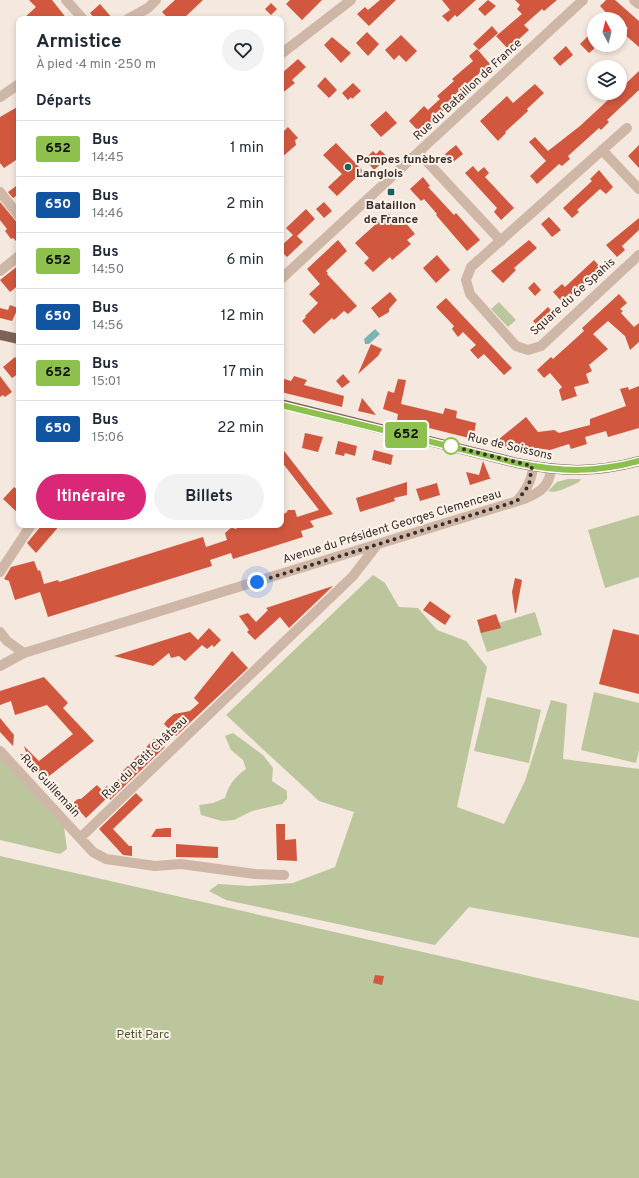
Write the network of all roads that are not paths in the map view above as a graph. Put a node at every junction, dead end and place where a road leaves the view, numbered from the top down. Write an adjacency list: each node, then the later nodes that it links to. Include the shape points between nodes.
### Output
1 (66, 0): 7 (street)
2 (156, 0): 8 (street)
3 (352, 0): 9 (street)
4 (634, 0): 6 (street)
5 (582, 1): 14 (street, Rue du Bataillon de France)
6 (639, 4)
7 (80, 16)
8 (133, 16)
9 (284, 52)
10 (16, 89): 11 (street)
11 (0, 97)
12 (627, 128): 13 (street, Square du 6e Spahis)
13 (602, 150): 15 (street); 18 (street, Square du 6e Spahis)
14 (419, 153): 18 (street); 22 (street, Rue du Bataillon de France)
15 (639, 189)
16 (0, 192): 17 (street)
17 (16, 212)
18 (501, 240): 19 (street, Square du 6e Spahis, via 471,268 466,280 470,294 516,346 528,350 541,346)
19 (639, 255)
20 (16, 258): 21 (street)
21 (0, 271)
22 (284, 276)
23 (0, 335): 24 (main road)
24 (16, 339)
25 (284, 405): 27 (main road, Rue de Soissons)
26 (639, 461): 28 (main road, Rue de Soissons, via 584,470)
27 (532, 466): 28 (main road, Rue de Soissons); 29 (street, Avenue du Président Georges Clemenceau, via 529,485)
28 (551, 470): 29 (street, Avenue du Président Georges Clemenceau, via 544,489)
29 (517, 501): 31 (street, Avenue du Président Georges Clemenceau)
30 (29, 528): 32 (street)
31 (378, 545): 34 (street, Avenue du Président Georges Clemenceau); 37 (street, Rue du Petit Château, via 354,576)
32 (0, 572)
33 (0, 632): 34 (street)
34 (24, 654): 35 (street, Avenue du Président Georges Clemenceau)
35 (0, 666)
36 (0, 751): 37 (street, Rue Guillemain)
37 (80, 838): 38 (street, via 93,852 106,859 155,866 181,864 255,874)
38 (284, 875)

